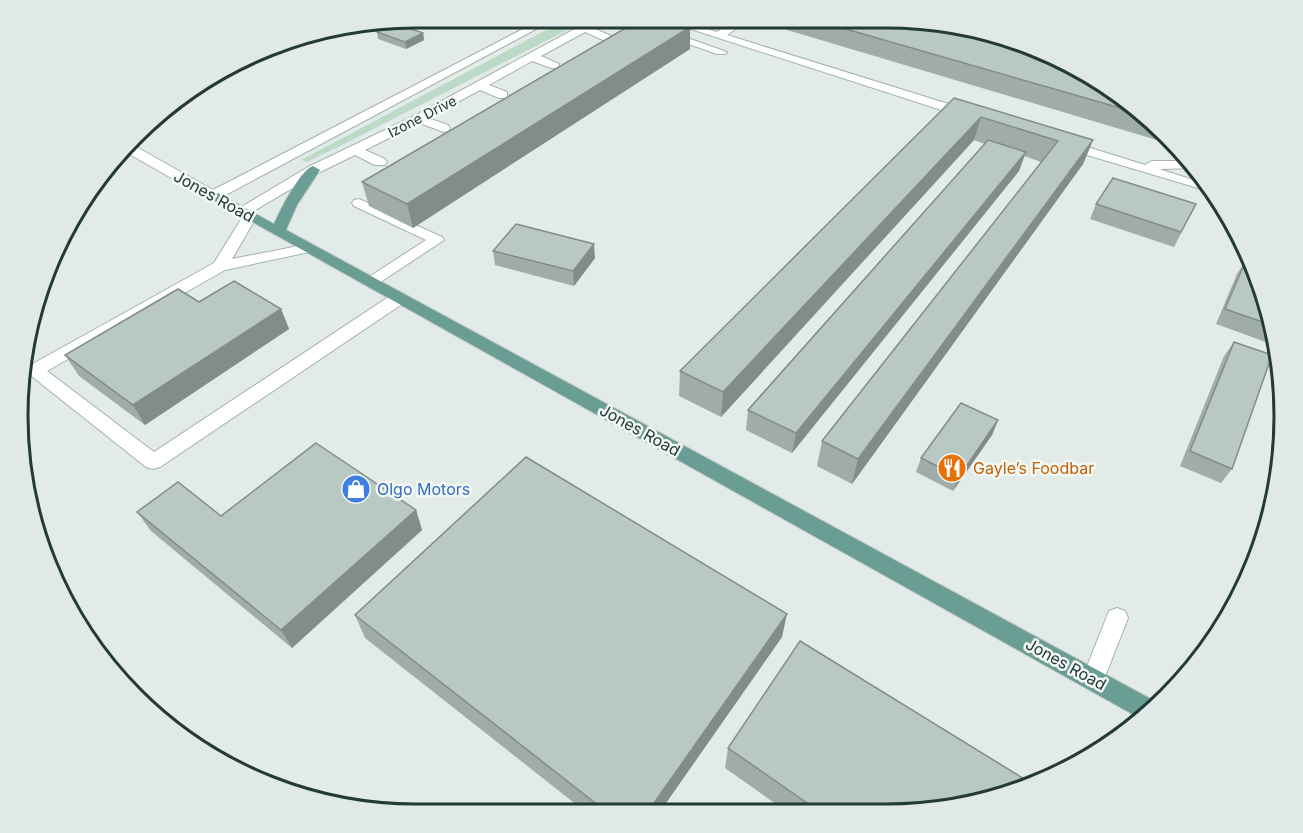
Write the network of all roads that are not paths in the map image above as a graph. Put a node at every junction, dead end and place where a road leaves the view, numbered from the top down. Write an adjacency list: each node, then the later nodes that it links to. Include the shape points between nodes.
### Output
1 (533, 28): 25 (street, Izone Drive)
2 (584, 28): 7 (street); 9 (street, Izone Drive)
3 (649, 28): 8 (street)
4 (693, 28): 6 (street)
5 (731, 28): 6 (street)
6 (718, 36): 13 (street)
7 (607, 38)
8 (721, 52)
9 (531, 57): 10 (street); 11 (street, Izone Drive)
10 (555, 66)
11 (479, 85): 12 (street); 14 (street, Izone Drive)
12 (503, 95)
13 (976, 116)
14 (418, 119): 15 (street); 17 (street, Izone Drive)
15 (444, 128)
16 (1055, 141): 20 (street)
17 (354, 150): 19 (street); 22 (street, Izone Drive)
18 (134, 151): 25 (street, Jones Road)
19 (380, 162)
20 (1134, 165): 21 (street); 23 (street)
21 (1181, 165)
22 (313, 170): 26 (street, Izone Drive); 27 (main road)
23 (1198, 185)
24 (378, 192): 30 (street, via 359,203 437,240)
25 (213, 196): 26 (main road, Jones Road)
26 (246, 214): 27 (main road, Jones Road); 29 (street)
27 (278, 231): 28 (main road, Jones Road)
28 (309, 248): 29 (street); 30 (main road, Jones Road)
29 (220, 266): 31 (street, via 35,370 153,462)
30 (371, 282): 31 (main road, Jones Road)
31 (399, 298): 33 (main road, Jones Road)
32 (1117, 618): 33 (street)
33 (1093, 679): 34 (main road, Jones Road)
34 (1144, 706)

